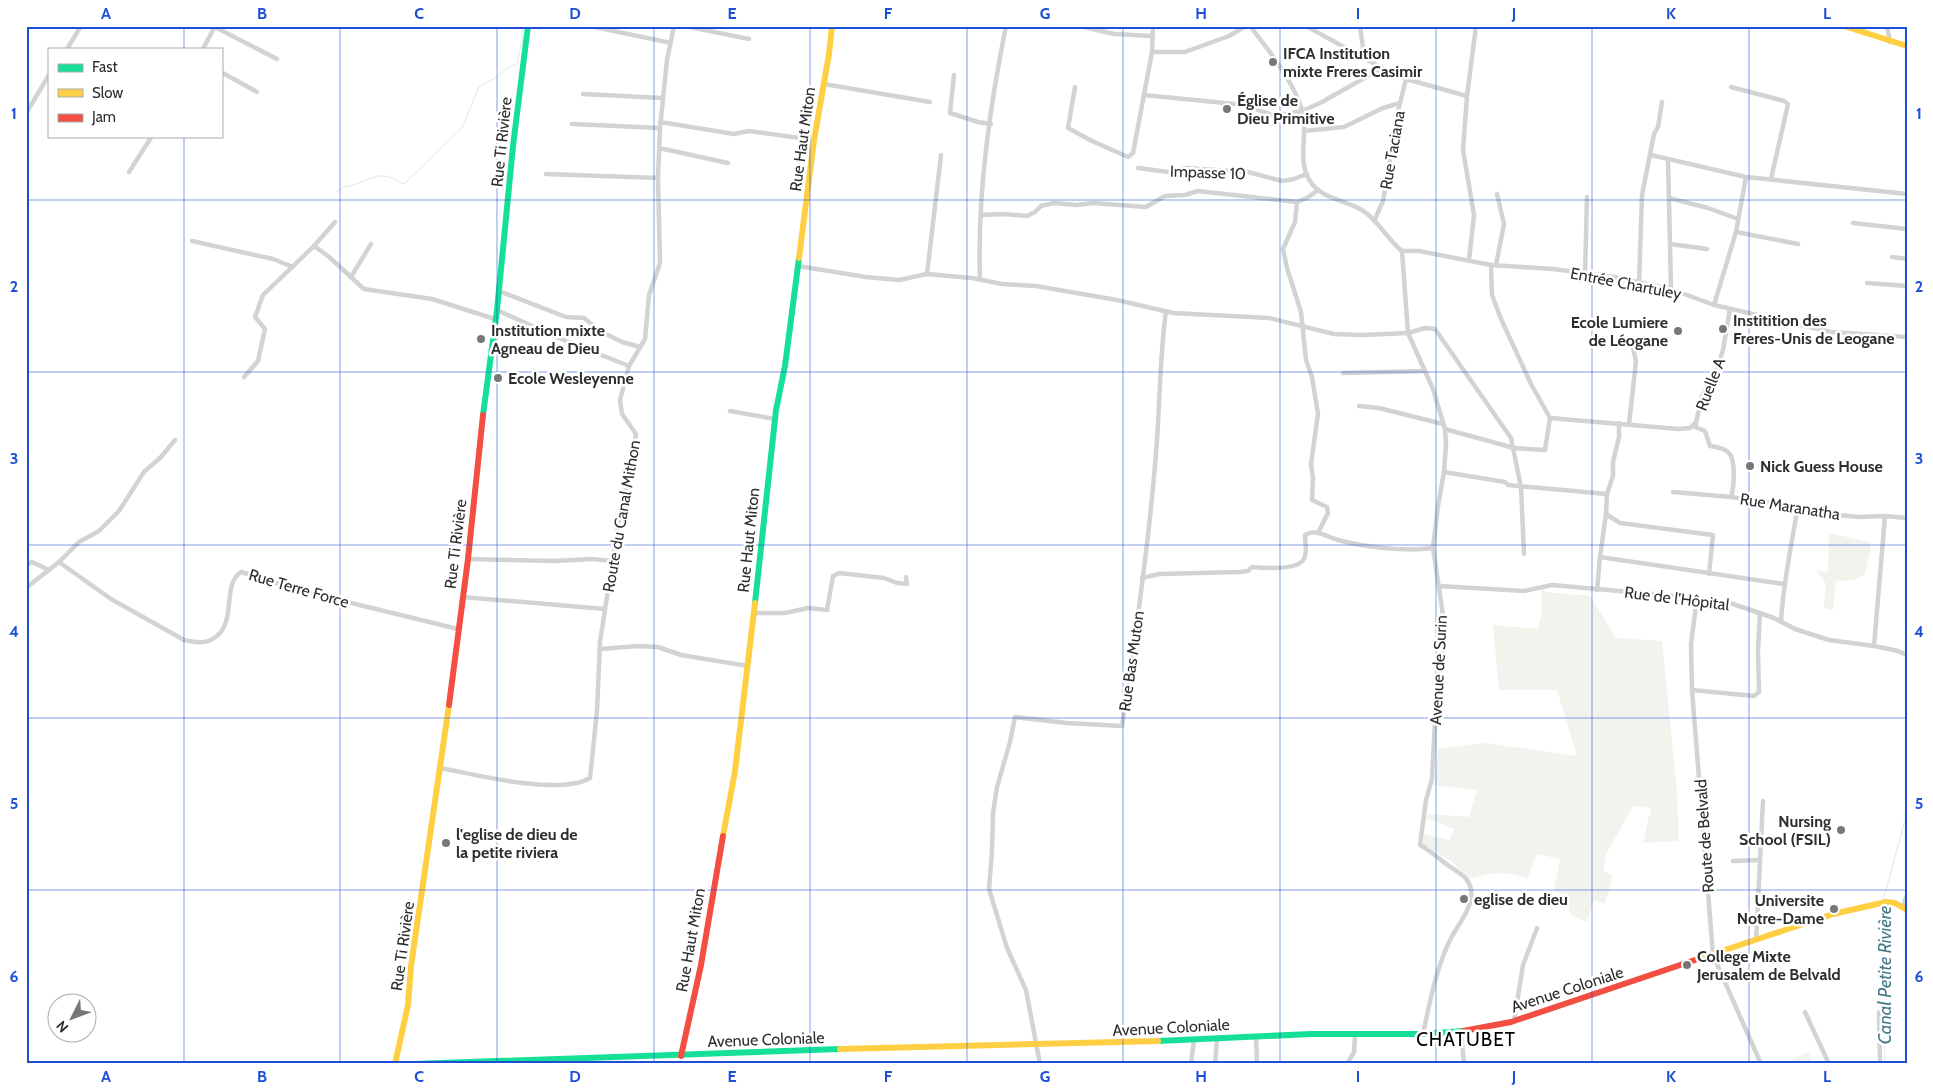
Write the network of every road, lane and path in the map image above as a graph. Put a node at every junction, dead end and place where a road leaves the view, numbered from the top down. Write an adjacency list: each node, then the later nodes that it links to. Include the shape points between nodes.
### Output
1 (81, 26): 25 (street)
2 (528, 26): 101 (street, Rue Ti Rivière)
3 (590, 26): 23 (street)
4 (674, 26): 23 (street, Route du Canal Mithon)
5 (685, 26): 21 (street)
6 (832, 26): 35 (street, Rue Haut Miton)
7 (931, 26): 8 (street)
8 (940, 26)
9 (1006, 26): 50 (street)
10 (1080, 26): 20 (street, via 1114,34)
11 (1153, 26): 20 (street)
12 (1246, 26): 27 (street, via 1229,36 1185,52)
13 (1250, 26): 47 (street, via 1291,84)
14 (1306, 26): 28 (street)
15 (1476, 26): 41 (street)
16 (1844, 26): 22 (street)
17 (1887, 26): 22 (street)
18 (215, 27): 26 (street); 29 (street)
19 (1360, 27): 28 (street)
20 (1152, 36): 27 (street)
21 (749, 39)
22 (1890, 42): 24 (street)
23 (671, 43): 42 (street, Route du Canal Mithon)
24 (1907, 46)
25 (69, 48)
26 (204, 48)
27 (1152, 52): 40 (street)
28 (1361, 57): 30 (street)
29 (277, 58)
30 (1382, 68): 34 (street); 47 (street)
31 (222, 73): 38 (street)
32 (954, 75): 50 (street, via 950,114)
33 (48, 77): 46 (street)
34 (1406, 79): 41 (street); 45 (street, Rue Taciana)
35 (824, 84): 43 (street); 54 (street, Rue Haut Miton)
36 (1075, 87): 40 (street, via 1068,128 1128,157 1133,153)
37 (1731, 87): 66 (street, via 1788,104)
38 (257, 92)
39 (583, 94): 42 (street)
40 (1144, 95): 47 (street, via 1245,105 1274,116)
41 (1467, 96): 89 (street, via 1463,150 1474,215)
42 (662, 98): 48 (street, Route du Canal Mithon)
43 (930, 102)
44 (1662, 102): 57 (street)
45 (1400, 103): 52 (street, via 1344,126); 74 (street, Rue Taciana, via 1383,201)
46 (28, 110)
47 (1302, 111): 52 (street)
48 (660, 122): 51 (street, Route du Canal Mithon); 54 (street, via 734,134 749,131)
49 (572, 124): 51 (street)
50 (991, 124): 73 (street)
51 (660, 128): 55 (street, Route du Canal Mithon)
52 (1304, 131): 63 (street, via 1302,148)
53 (151, 138): 61 (street)
54 (814, 140): 91 (street, Rue Haut Miton)
55 (659, 148): 59 (street); 65 (street, Route du Canal Mithon)
56 (941, 155): 93 (street)
57 (1650, 155): 58 (street); 98 (street, via 1642,194)
58 (1668, 159): 64 (street); 71 (street)
59 (728, 163)
60 (1138, 168): 63 (street, Impasse 10, via 1169,172 1185,168 1248,172 1282,180)
61 (130, 172)
62 (546, 174): 65 (street)
63 (1307, 174): 67 (street)
64 (1746, 177): 66 (street); 75 (street)
65 (658, 178): 110 (street, Route du Canal Mithon, via 660,263 649,295 645,339)
66 (1771, 179): 69 (street)
67 (1318, 190): 72 (street); 74 (street)
68 (1497, 194): 90 (street, via 1504,224)
69 (1907, 194)
70 (1586, 197): 94 (street)
71 (1669, 198): 75 (street); 82 (street)
72 (1296, 202): 73 (street, via 1198,191 1165,196 1146,207 1054,203 1041,206 1027,216); 107 (street, via 1295,222 1283,249 1301,312)
73 (981, 215): 96 (street)
74 (1375, 219): 86 (street)
75 (1738, 219): 79 (street)
76 (335, 222): 84 (street)
77 (1852, 224): 78 (street)
78 (1907, 229)
79 (1736, 232): 83 (street); 102 (street)
80 (192, 241): 92 (street, via 273,259)
81 (371, 244): 95 (street)
82 (1670, 244): 85 (street); 100 (street)
83 (1798, 244)
84 (314, 246): 92 (street); 95 (street)
85 (1707, 249)
86 (1402, 250): 89 (street, Entrée Chartuley); 108 (street, Avenue de Surin)
87 (1892, 257): 88 (street)
88 (1907, 259)
89 (1469, 260): 90 (street, Entrée Chartuley)
90 (1494, 265): 94 (street, Entrée Chartuley); 118 (street, via 1492,295)
91 (798, 266): 93 (street, via 899,280); 119 (street, Rue Haut Miton)
92 (293, 267): 115 (street, via 264,295 255,317 265,329 258,362)
93 (927, 274): 96 (street)
94 (1585, 274): 98 (street, Entrée Chartuley)
95 (351, 277): 106 (street, via 368,290 432,299)
96 (980, 279): 105 (street, via 1036,286)
97 (1867, 283): 99 (street)
98 (1638, 284): 100 (street, Entrée Chartuley)
99 (1907, 286)
100 (1671, 289): 102 (street, Entrée Chartuley)
101 (499, 291): 104 (street, Rue Ti Rivière); 110 (street, via 566,316 584,318 600,331)
102 (1714, 305): 103 (street, Entrée Chartuley)
103 (1730, 309): 109 (street, Entrée Chartuley, via 1832,332); 120 (street, Ruelle A, via 1723,350 1702,396)
104 (497, 310): 106 (street, Rue Ti Rivière); 112 (street)
105 (1166, 311): 107 (street, via 1269,318); 147 (street, Rue Bas Muton, via 1157,440)
106 (495, 319): 140 (street, Rue Ti Rivière)
107 (1302, 327): 108 (street, via 1334,334); 136 (street, via 1318,414 1311,464 1312,500 1327,507 1328,513)
108 (1408, 333): 113 (street, Avenue de Surin); 126 (street, via 1435,329 1511,438)
109 (1907, 337)
110 (640, 347): 112 (street, Route du Canal Mithon)
111 (1633, 348): 123 (street, via 1636,361)
112 (629, 366): 141 (street, Route du Canal Mithon, via 619,404 624,419 636,434)
113 (1425, 371): 114 (street); 121 (street, Avenue de Surin)
114 (1343, 373)
115 (244, 377)
116 (1359, 406): 121 (street)
117 (730, 411): 119 (street)
118 (1550, 418): 122 (street); 126 (street, via 1545,450)
119 (775, 419): 155 (street, Rue Haut Miton)
120 (1696, 422): 123 (street, via 1690,428 1678,429); 131 (street, Ruelle A, via 1695,427 1704,431 1710,446 1732,455 1735,486)
121 (1443, 424): 124 (street, Avenue de Surin)
122 (1619, 424): 123 (street); 130 (street, via 1613,476)
123 (1629, 424)
124 (1445, 430): 126 (street); 127 (street, Avenue de Surin)
125 (175, 440): 142 (street, via 144,472 119,512 79,542)
126 (1514, 448): 128 (street)
127 (1444, 472): 128 (street); 137 (street, Avenue de Surin)
128 (1521, 487): 130 (street); 138 (street)
129 (1673, 492): 131 (street, Rue Maranatha)
130 (1607, 494): 133 (street)
131 (1731, 497): 132 (street, Rue Maranatha, via 1784,505)
132 (1797, 511): 134 (street, Rue Maranatha); 148 (street)
133 (1606, 514): 139 (street); 145 (street, via 1620,524 1713,535)
134 (1885, 516): 135 (street, Rue Maranatha); 159 (street)
135 (1907, 518)
136 (1318, 533): 137 (street, via 1349,543); 147 (street, via 1305,535 1306,558 1295,566 1252,567 1240,572 1159,574)
137 (1432, 548): 149 (street, Avenue de Surin)
138 (1524, 554)
139 (1600, 557): 145 (street); 151 (street)
140 (468, 559): 141 (street); 152 (street, Rue Ti Rivière)
141 (614, 561): 154 (street, Route du Canal Mithon)
142 (59, 562): 144 (street); 158 (street, Rue Terre Force, via 111,599 184,640 194,642 210,642 221,632 229,614 233,582 241,572 302,591)
143 (26, 565): 144 (street, via 32,562)
144 (49, 570): 150 (street)
145 (1709, 574): 148 (street)
146 (906, 577): 155 (street, via 907,584 839,573 833,576 827,610 808,608 785,614)
147 (1142, 578): 182 (street, Rue Bas Muton, via 1122,726 1014,717 997,787 992,813 989,889 1007,948 1026,990)
148 (1784, 584): 157 (street)
149 (1440, 586): 151 (street, Rue de l'Hôpital, via 1524,590 1552,585); 177 (street, Avenue de Surin, via 1443,651 1436,700 1432,779 1420,845 1460,872 1471,892 1468,906 1434,982)
150 (26, 588)
151 (1597, 590): 153 (street, Rue de l'Hôpital)
152 (462, 597): 154 (street); 158 (street, Rue Ti Rivière)
153 (1697, 598): 156 (street, Rue de l'Hôpital, via 1733,604); 163 (street, Route de Belvald, via 1691,644)
154 (605, 608): 160 (street, Route du Canal Mithon)
155 (754, 614): 162 (street, Rue Haut Miton)
156 (1760, 614): 157 (street, Rue de l'Hôpital); 163 (street, via 1759,692 1754,696)
157 (1781, 622): 159 (street, Rue de l'Hôpital, via 1811,636)
158 (458, 629): 164 (street, Rue Ti Rivière)
159 (1874, 646): 161 (street, Rue de l'Hôpital)
160 (600, 649): 162 (street, via 658,647); 164 (street, Route du Canal Mithon, via 590,778 559,785 512,782)
161 (1907, 655)
162 (748, 666): 183 (street, Rue Haut Miton, via 727,814)
163 (1692, 690): 172 (street, Route de Belvald)
164 (441, 768): 185 (street, Rue Ti Rivière, via 408,1005)
165 (1763, 801): 166 (street)
166 (1760, 860): 167 (street); 171 (street)
167 (1733, 861)
168 (1907, 895): 169 (street)
169 (1905, 908): 171 (street, Avenue Coloniale, via 1895,903 1876,903)
170 (1536, 928): 175 (street, via 1523,965)
171 (1756, 940): 172 (street, Avenue Coloniale)
172 (1712, 956): 175 (street, Avenue Coloniale); 193 (street, Route de Belvald)
173 (1805, 1012): 194 (street)
174 (1880, 1012): 195 (street)
175 (1514, 1021): 176 (street, Avenue Coloniale)
176 (1461, 1031): 177 (street, Avenue Coloniale); 192 (street)
177 (1423, 1034): 179 (street, Avenue Coloniale)
178 (1256, 1036): 179 (street, Avenue Coloniale); 181 (street, Avenue Coloniale); 190 (street)
179 (1355, 1036): 191 (street, via 1354,1052)
180 (1194, 1040): 181 (street, Avenue Coloniale); 182 (street, Avenue Coloniale); 188 (street)
181 (1217, 1040): 189 (street)
182 (1037, 1044): 183 (street, Avenue Coloniale); 187 (street, Rue Bas Muton)
183 (682, 1056): 184 (street, Avenue Coloniale)
184 (542, 1062): 186 (street, Avenue Coloniale)
185 (395, 1064)
186 (413, 1064)
187 (1040, 1064)
188 (1191, 1064)
189 (1215, 1064)
190 (1257, 1064)
191 (1347, 1064)
192 (1464, 1064)
193 (1761, 1064)
194 (1829, 1064)
195 (1880, 1064)

